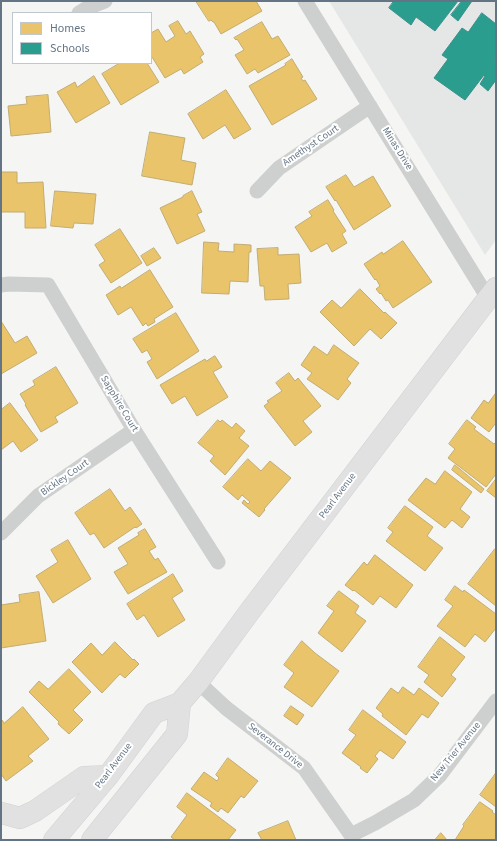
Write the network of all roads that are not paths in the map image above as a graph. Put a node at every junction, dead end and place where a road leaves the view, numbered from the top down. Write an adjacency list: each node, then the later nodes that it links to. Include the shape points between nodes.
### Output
1 (105, 1): 3 (street)
2 (305, 1): 4 (street, Minas Drive)
3 (81, 12)
4 (370, 106): 5 (street, Amethyst Court, via 279,168); 7 (street, Minas Drive)
5 (257, 191)
6 (1, 285): 8 (street, Sapphire Court, via 48,285)
7 (492, 293): 11 (street, Pearl Avenue)
8 (134, 430): 9 (street, Bickley Court, via 38,496); 10 (street, Sapphire Court)
9 (1, 533)
10 (218, 562)
11 (198, 682): 13 (street, Pearl Avenue); 16 (street, Severance Drive, via 226,708 304,768)
12 (496, 701): 16 (street, New Trier Avenue, via 440,775 414,800)
13 (180, 703): 14 (street, Pearl Avenue, via 154,713); 18 (street, via 177,734)
14 (108, 776): 15 (street, via 84,777 35,811 20,818); 17 (street, Pearl Avenue)
15 (1, 813)
16 (352, 837)
17 (54, 840)
18 (92, 840)

